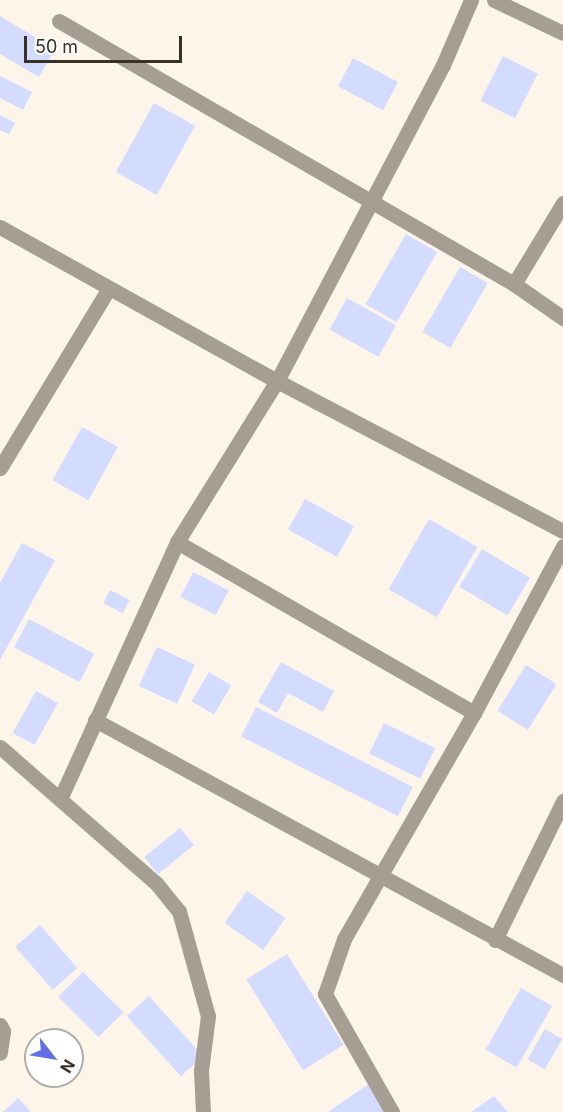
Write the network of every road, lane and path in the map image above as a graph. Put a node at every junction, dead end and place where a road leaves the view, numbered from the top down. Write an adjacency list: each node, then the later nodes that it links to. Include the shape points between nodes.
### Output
1 (471, 0): 5 (street, via 443,65)
2 (494, 0): 4 (street)
3 (59, 21): 5 (street)
4 (563, 33)
5 (372, 203): 8 (street); 11 (street)
6 (563, 203): 8 (street)
7 (0, 227): 9 (street)
8 (514, 284): 10 (street)
9 (109, 288): 11 (street); 12 (street)
10 (563, 318)
11 (277, 381): 13 (street); 14 (street)
12 (0, 468)
13 (563, 531)
14 (177, 542): 16 (street); 17 (street)
15 (563, 546): 16 (street)
16 (474, 713): 21 (street)
17 (95, 720): 19 (street); 21 (street)
18 (0, 747): 19 (street)
19 (60, 799): 26 (street, via 156,883 179,911 208,1016 201,1071)
20 (563, 801): 22 (street)
21 (380, 877): 22 (street); 27 (street, via 344,939 325,994)
22 (495, 940): 23 (street)
23 (563, 975)
24 (0, 1025): 25 (street)
25 (0, 1053)
26 (203, 1112)
27 (392, 1112)

